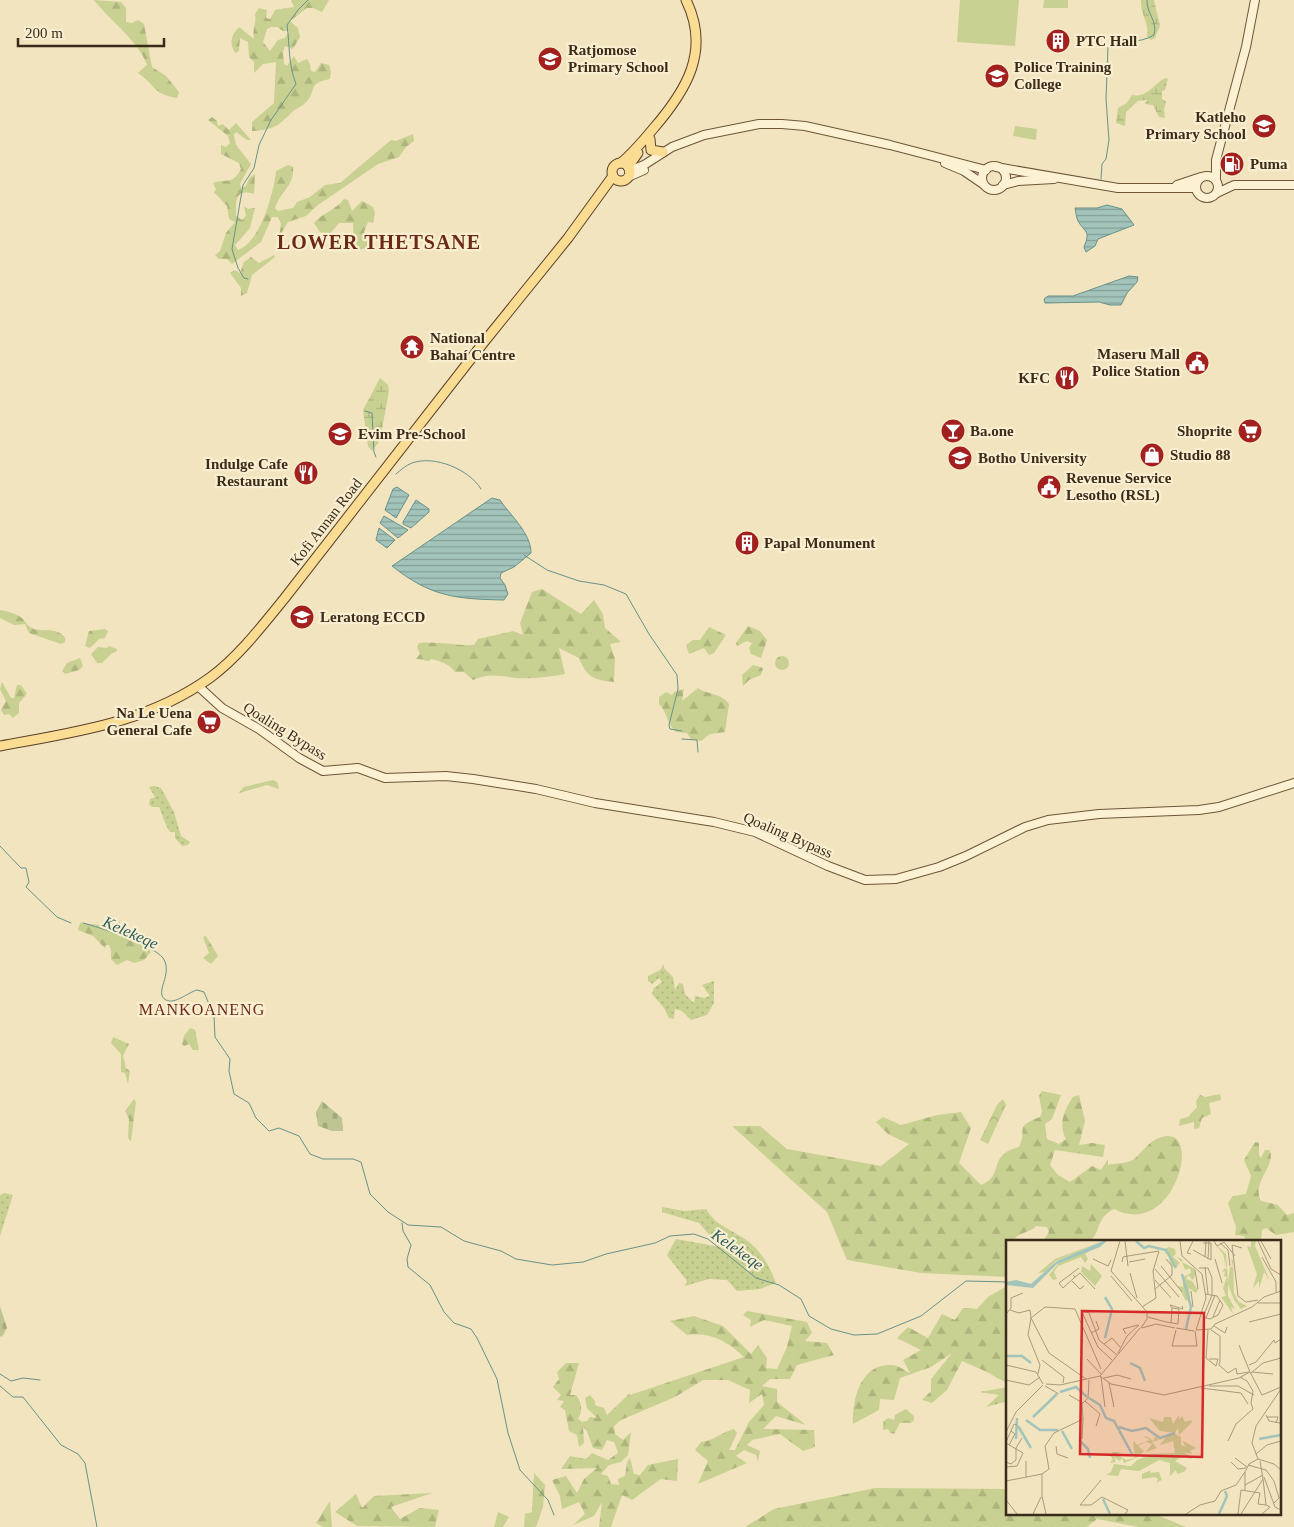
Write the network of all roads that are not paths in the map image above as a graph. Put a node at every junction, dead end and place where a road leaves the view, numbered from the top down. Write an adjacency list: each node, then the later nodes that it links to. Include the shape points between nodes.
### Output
1 (686, 0): 3 (main road, via 694,22 694,63 680,95)
2 (1256, 0): 8 (main road)
3 (663, 118): 5 (main road); 10 (main road)
4 (714, 134): 6 (main road, via 759,124 782,124 805,126); 7 (main road); 10 (main road, via 673,151 643,171)
5 (650, 139): 7 (main road, via 651,150); 10 (main road)
6 (898, 147): 11 (main road); 16 (main road, via 958,168)
7 (663, 152): 10 (main road, via 644,165)
8 (1216, 160): 12 (main road); 15 (main road)
9 (996, 167): 11 (main road); 14 (main road); 17 (main road, via 1004,174)
10 (627, 169): 13 (main road); 13 (main road, Kofi Annan Road, via 613,167)
11 (986, 170): 16 (main road, via 982,175)
12 (1203, 176): 15 (main road); 20 (main road); 21 (main road, via 1197,181)
13 (615, 178): 23 (main road, Kofi Annan Road, via 270,617 213,676)
14 (1074, 179): 17 (main road, via 1018,181); 20 (main road, via 1118,188)
15 (1216, 179): 18 (main road); 22 (main road, via 1219,185)
16 (984, 184): 17 (main road, via 994,190)
17 (1003, 185)
18 (1234, 185): 19 (main road); 22 (main road)
19 (1294, 185)
20 (1168, 187): 21 (main road)
21 (1196, 188): 22 (main road, via 1198,194 1205,198)
22 (1217, 192)
23 (198, 686): 24 (main road, Kofi Annan Road, via 156,710 126,721); 25 (main road, Qoaling Bypass, via 222,708 323,771 358,768 385,778 446,776 472,779 714,822 754,832 866,880 896,879 939,867 1024,827 1048,820 1219,807)
24 (0, 746)
25 (1294, 783)

